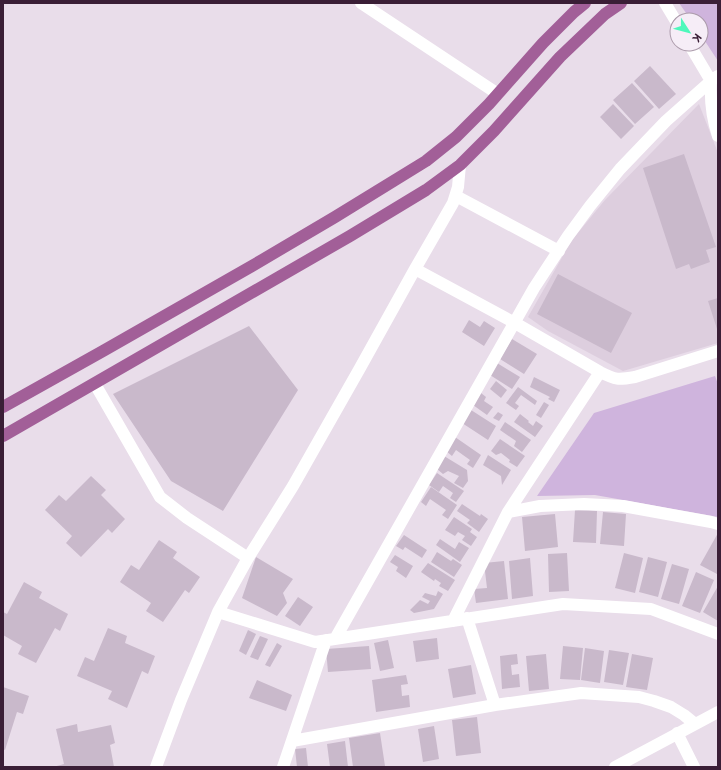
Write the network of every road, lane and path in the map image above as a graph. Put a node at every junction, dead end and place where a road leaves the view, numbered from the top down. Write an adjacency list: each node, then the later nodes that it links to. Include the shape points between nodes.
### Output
1 (361, 3): 8 (street)
2 (585, 3): 8 (main road, via 543,43)
3 (621, 3): 10 (main road, via 605,14 560,56 494,132)
4 (665, 3): 5 (street)
5 (670, 12)
6 (695, 52): 7 (street)
7 (714, 78): 9 (street, via 710,93); 12 (street, via 666,121 620,169)
8 (498, 94): 18 (main road, via 456,138 426,161 259,262)
9 (718, 136)
10 (460, 165): 11 (street); 17 (main road, via 426,190 350,236)
11 (456, 196): 12 (street); 13 (street)
12 (559, 251): 14 (street, via 534,288)
13 (415, 269): 14 (street); 22 (street, via 297,479)
14 (515, 323): 16 (street); 27 (street)
15 (718, 351): 16 (street, via 635,377 612,378)
16 (600, 372): 20 (street)
17 (94, 384): 19 (main road); 22 (street, via 160,497)
18 (3, 407)
19 (3, 436)
20 (508, 512): 21 (street, via 540,506 623,506); 25 (street)
21 (718, 524)
22 (248, 558): 23 (street)
23 (218, 612): 27 (street, via 315,642); 33 (street)
24 (467, 618): 25 (street); 26 (street, via 563,604 651,609); 28 (street)
25 (453, 620): 27 (street)
26 (718, 634)
27 (330, 640): 32 (street)
28 (495, 704): 30 (street, via 581,693 639,697 672,707); 32 (street)
29 (718, 712): 30 (street)
30 (695, 724): 31 (street)
31 (677, 733): 35 (street); 36 (street)
32 (292, 741): 34 (street)
33 (156, 767)
34 (283, 767)
35 (615, 767)
36 (694, 767)

